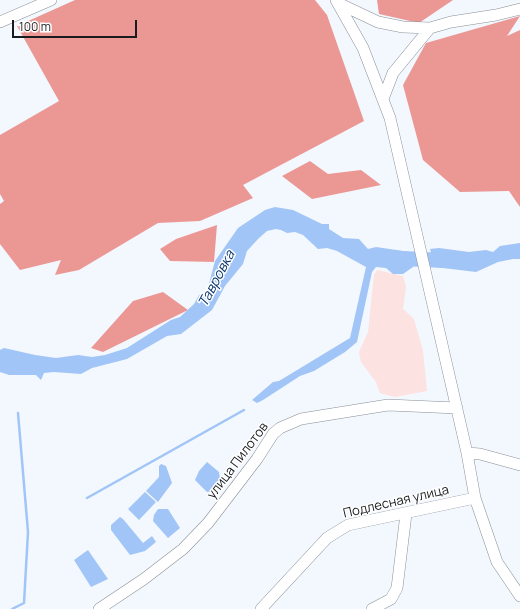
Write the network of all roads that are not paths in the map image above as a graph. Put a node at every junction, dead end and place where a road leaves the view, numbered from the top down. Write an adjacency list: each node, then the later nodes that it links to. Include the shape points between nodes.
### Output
1 (51, 0): 4 (street)
2 (337, 1): 5 (street, via 378,22 403,27); 6 (street, via 362,48)
3 (520, 9): 5 (street)
4 (0, 22)
5 (430, 28): 6 (street, via 393,73)
6 (383, 99): 7 (street, via 390,118)
7 (457, 408): 8 (street); 13 (street, улица Пилотов, via 388,406 301,419 280,428 208,523 183,549)
8 (467, 453): 9 (street); 10 (street)
9 (520, 465)
10 (475, 498): 11 (street, Подлесная улица); 12 (street, via 498,562)
11 (406, 514): 14 (street, Подлесная улица, via 348,525 327,538); 15 (street, via 397,588 391,599)
12 (520, 596)
13 (99, 609)
14 (261, 609)
15 (372, 609)

